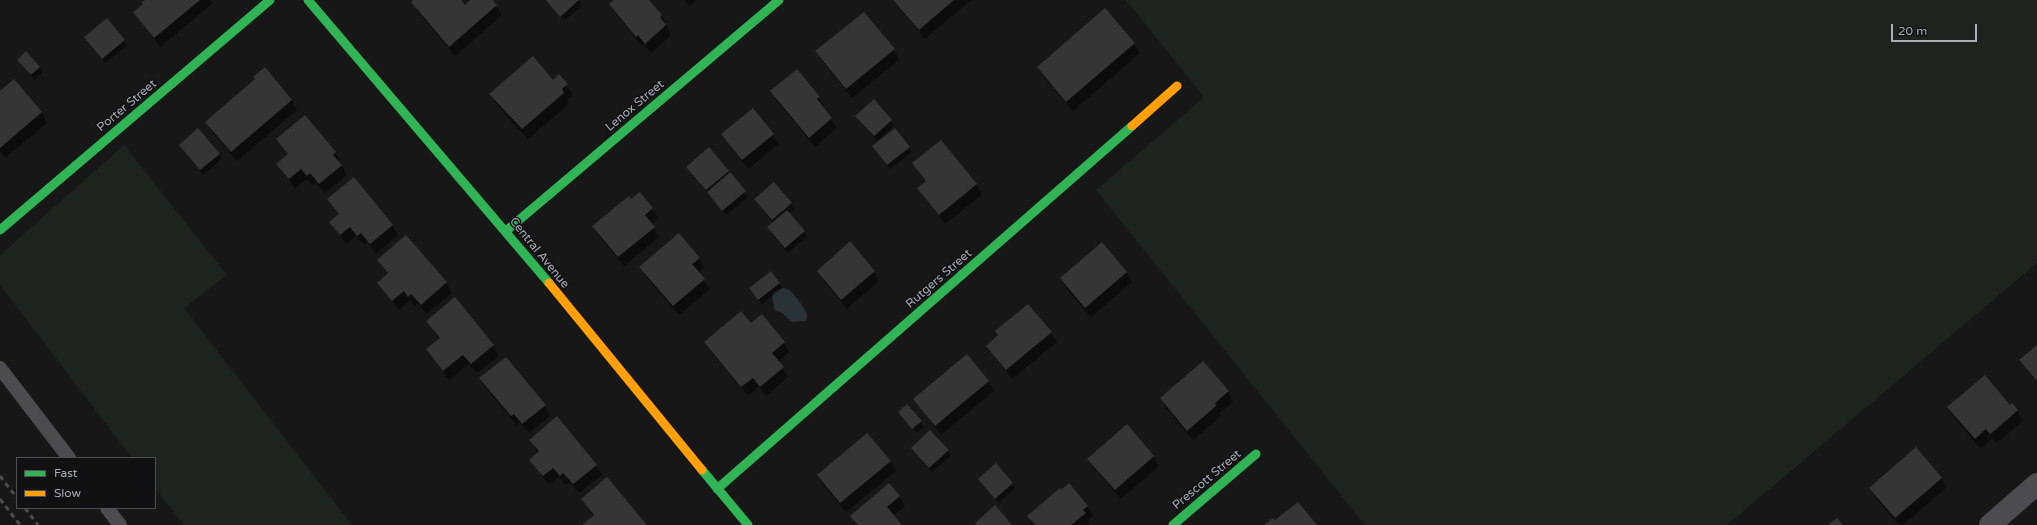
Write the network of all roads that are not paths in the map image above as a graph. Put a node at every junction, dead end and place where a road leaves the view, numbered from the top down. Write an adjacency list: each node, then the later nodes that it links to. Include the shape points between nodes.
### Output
1 (270, 0): 5 (street, Porter Street)
2 (308, 0): 6 (street, Central Avenue)
3 (779, 0): 6 (street, Lenox Street)
4 (1178, 86): 11 (street, Rutgers Street)
5 (0, 230)
6 (506, 231): 11 (street, Central Avenue)
7 (0, 368): 9 (lane)
8 (1256, 454): 15 (street, Prescott Street)
9 (68, 457)
10 (2037, 484): 16 (street)
11 (718, 489): 14 (street, Central Avenue)
12 (108, 509): 13 (lane)
13 (120, 525)
14 (748, 525)
15 (1173, 525)
16 (1990, 525)

